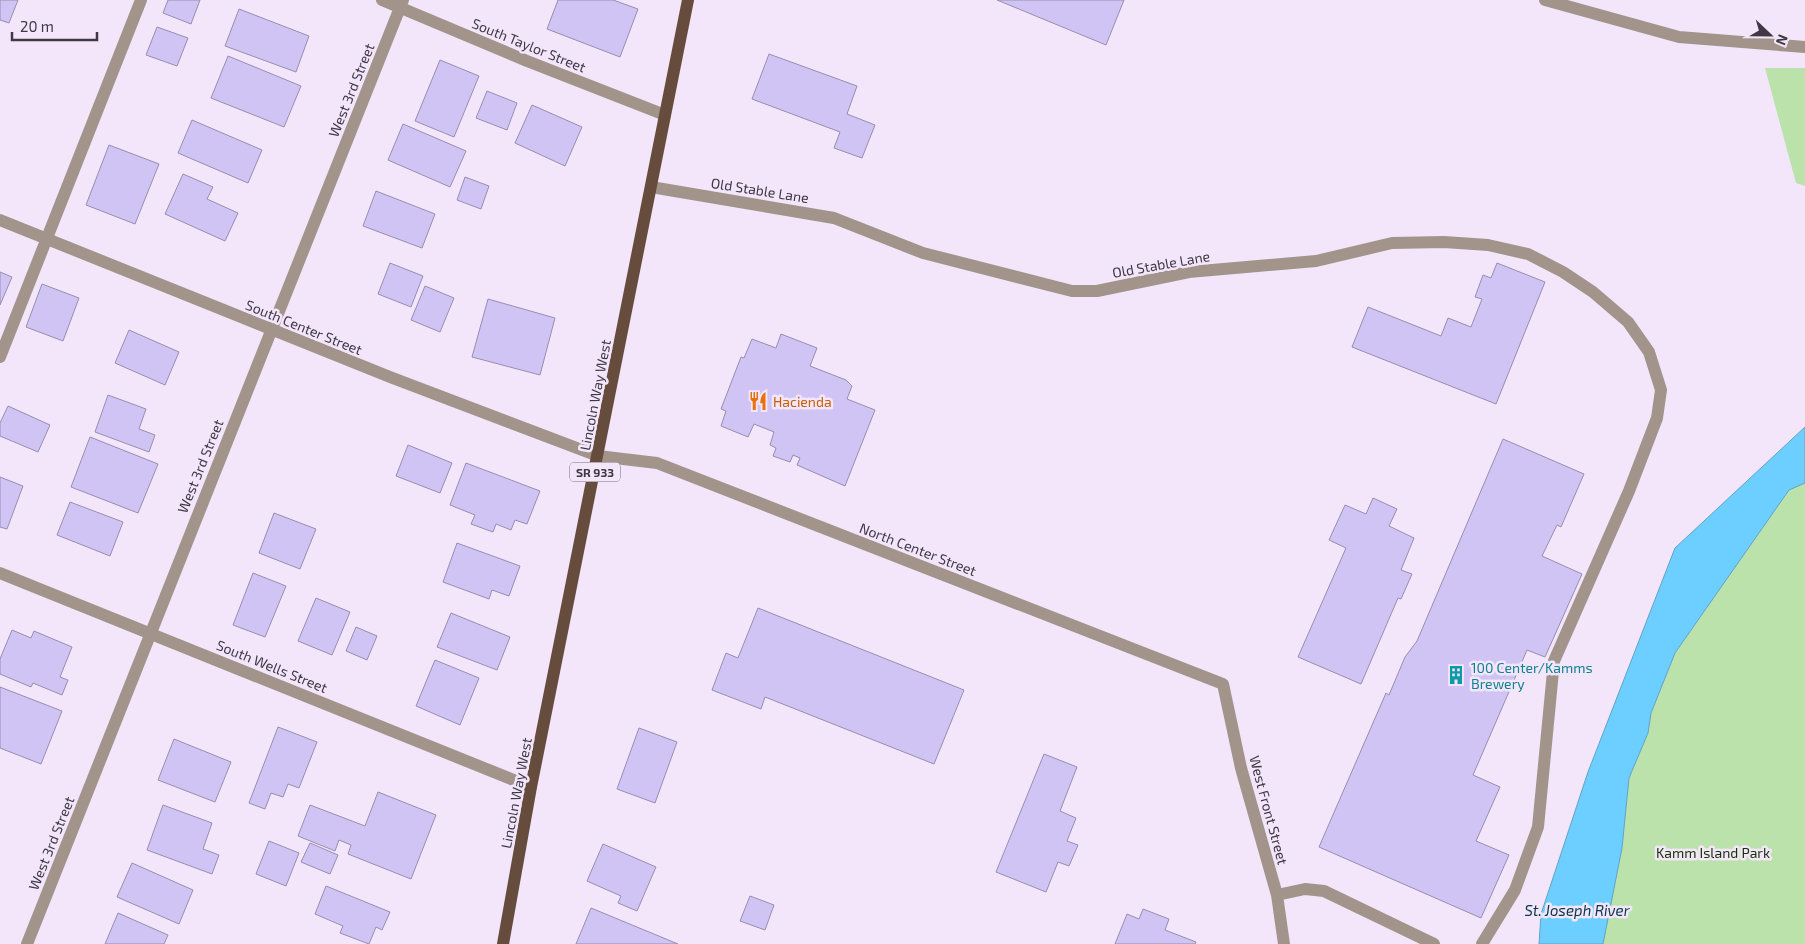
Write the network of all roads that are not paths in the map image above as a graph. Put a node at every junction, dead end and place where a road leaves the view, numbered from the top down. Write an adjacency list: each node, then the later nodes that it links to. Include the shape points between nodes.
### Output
1 (141, 0): 10 (street)
2 (382, 0): 5 (street, South Taylor Street)
3 (688, 0): 7 (main road, Lincoln Way West / SR 933)
4 (1545, 0): 6 (street, via 1679,37)
5 (402, 4): 7 (street, South Taylor Street, via 527,61); 11 (street, West 3rd Street)
6 (1805, 47)
7 (666, 115): 8 (main road, Lincoln Way West / SR 933)
8 (651, 187): 13 (main road, Lincoln Way West / SR 933); 23 (street, Old Stable Lane, via 834,218 923,253 1072,291 1098,291 1189,272 1316,261 1392,242 1488,245 1528,254 1563,272 1628,322 1649,352 1661,390 1657,418 1629,491 1554,660 1538,827 1515,890)
9 (0, 220): 10 (street, South Center Street)
10 (48, 240): 11 (street, South Center Street); 12 (street)
11 (270, 330): 13 (street, South Center Street); 15 (street, West 3rd Street)
12 (0, 357)
13 (598, 456): 16 (street, North Center Street, via 657,463); 17 (main road, Lincoln Way West / SR 933)
14 (0, 573): 15 (street, South Wells Street)
15 (150, 633): 17 (street, South Wells Street); 19 (street, West 3rd Street)
16 (1223, 684): 18 (street, West Front Street, via 1241,768)
17 (531, 787): 20 (main road, Lincoln Way West / SR 933)
18 (1277, 895): 21 (street, West Front Street); 22 (street, via 1305,889 1324,891)
19 (27, 944)
20 (503, 944)
21 (1284, 944)
22 (1434, 944)
23 (1482, 944)

